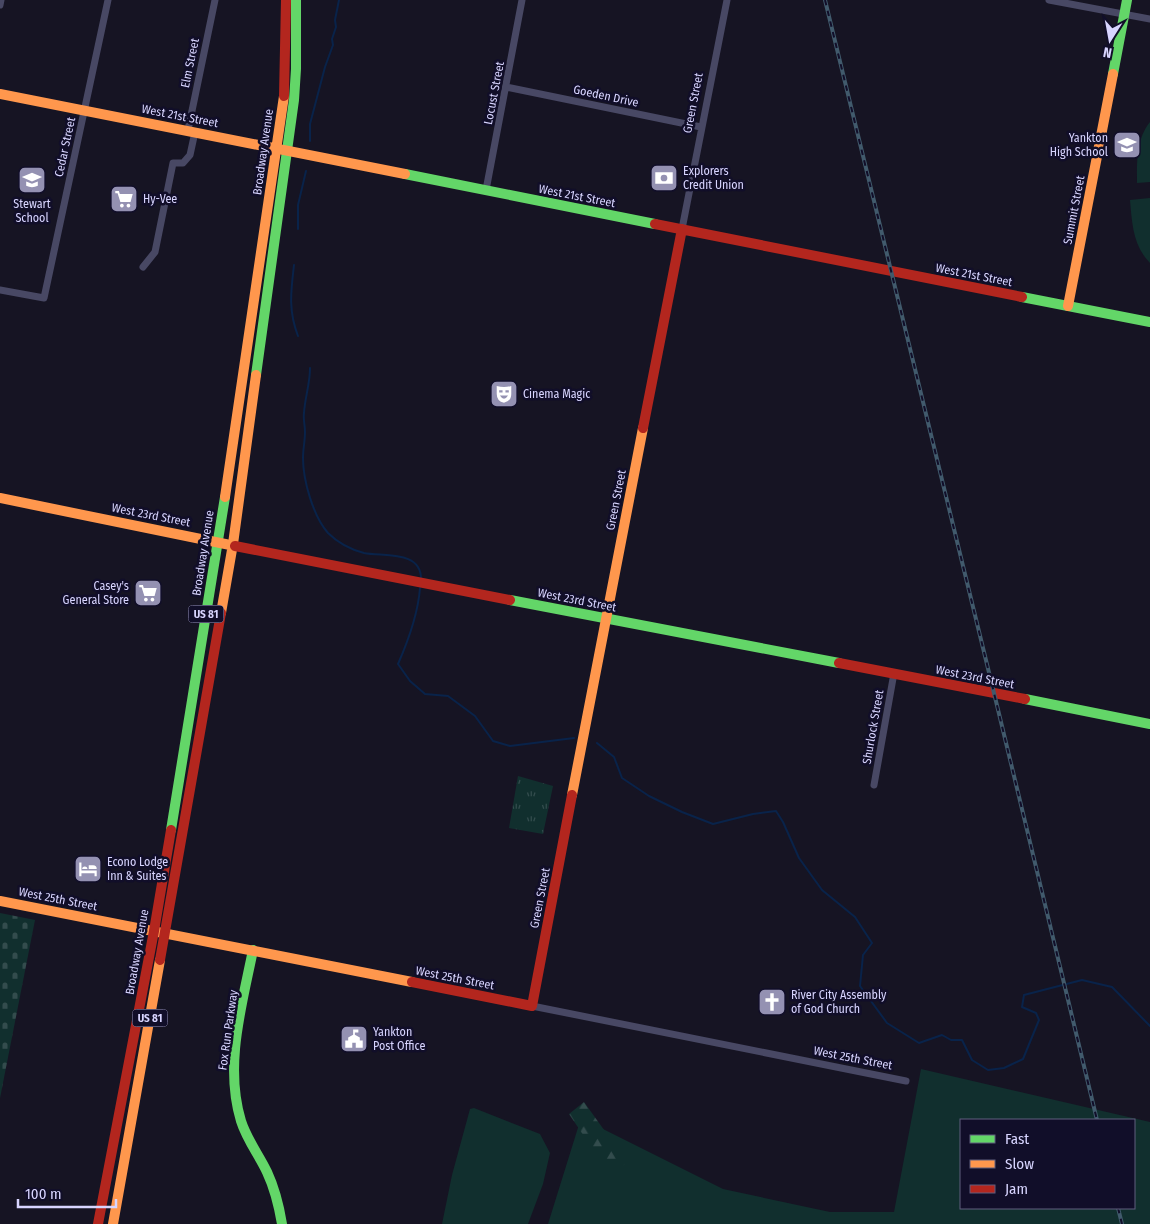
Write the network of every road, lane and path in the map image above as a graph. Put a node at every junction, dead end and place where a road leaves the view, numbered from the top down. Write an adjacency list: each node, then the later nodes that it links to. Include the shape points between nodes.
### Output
1 (1, 0): 10 (street)
2 (108, 0): 15 (street, Cedar Street)
3 (215, 0): 17 (street, Elm Street)
4 (286, 0): 18 (main road, Broadway Avenue / US 81, via 284,95)
5 (296, 0): 19 (main road, Broadway Avenue / US 81, via 296,69)
6 (522, 0): 13 (street, Locust Street)
7 (727, 0): 16 (street, Green Street)
8 (1049, 0): 11 (street)
9 (1127, 0): 11 (main road, Summit Street)
10 (0, 5)
11 (1124, 15): 12 (street); 24 (main road, Summit Street)
12 (1150, 20)
13 (506, 87): 16 (street, Goeden Drive); 20 (street, Locust Street)
14 (0, 94): 15 (main road, West 21st Street)
15 (85, 110): 17 (main road, West 21st Street); 23 (street, Cedar Street, via 44,298)
16 (702, 127): 21 (street, Green Street)
17 (191, 131): 18 (main road, West 21st Street); 22 (street, Elm Street, via 185,156 173,164 155,252)
18 (276, 148): 19 (main road, West 21st Street); 27 (main road, Broadway Avenue / US 81)
19 (287, 150): 20 (main road, West 21st Street); 28 (main road, Broadway Avenue / US 81)
20 (486, 190): 21 (main road, West 21st Street)
21 (682, 229): 24 (main road, West 21st Street); 29 (main road, Green Street)
22 (143, 267)
23 (0, 290)
24 (1068, 306): 25 (main road, West 21st Street)
25 (1150, 322)
26 (0, 498): 27 (main road, West 23rd Street)
27 (218, 541): 28 (main road, West 23rd Street); 34 (main road, Broadway Avenue / US 81)
28 (233, 544): 29 (main road, West 23rd Street); 34 (main road, Broadway Avenue / US 81)
29 (605, 618): 30 (main road, West 23rd Street); 36 (main road, Green Street)
30 (894, 673): 31 (main road, West 23rd Street); 32 (street, Shurlock Street)
31 (1150, 724)
32 (874, 784)
33 (0, 901): 34 (main road, West 25th Street)
34 (160, 932): 35 (main road, West 25th Street); 38 (main road, Broadway Avenue / US 81); 39 (main road, Broadway Avenue / US 81)
35 (253, 950): 36 (main road, West 25th Street); 40 (main road, Fox Run Parkway, via 236,1047 235,1097 246,1135 274,1190)
36 (532, 1006): 37 (street, West 25th Street)
37 (906, 1081)
38 (98, 1224)
39 (113, 1224)
40 (282, 1224)

